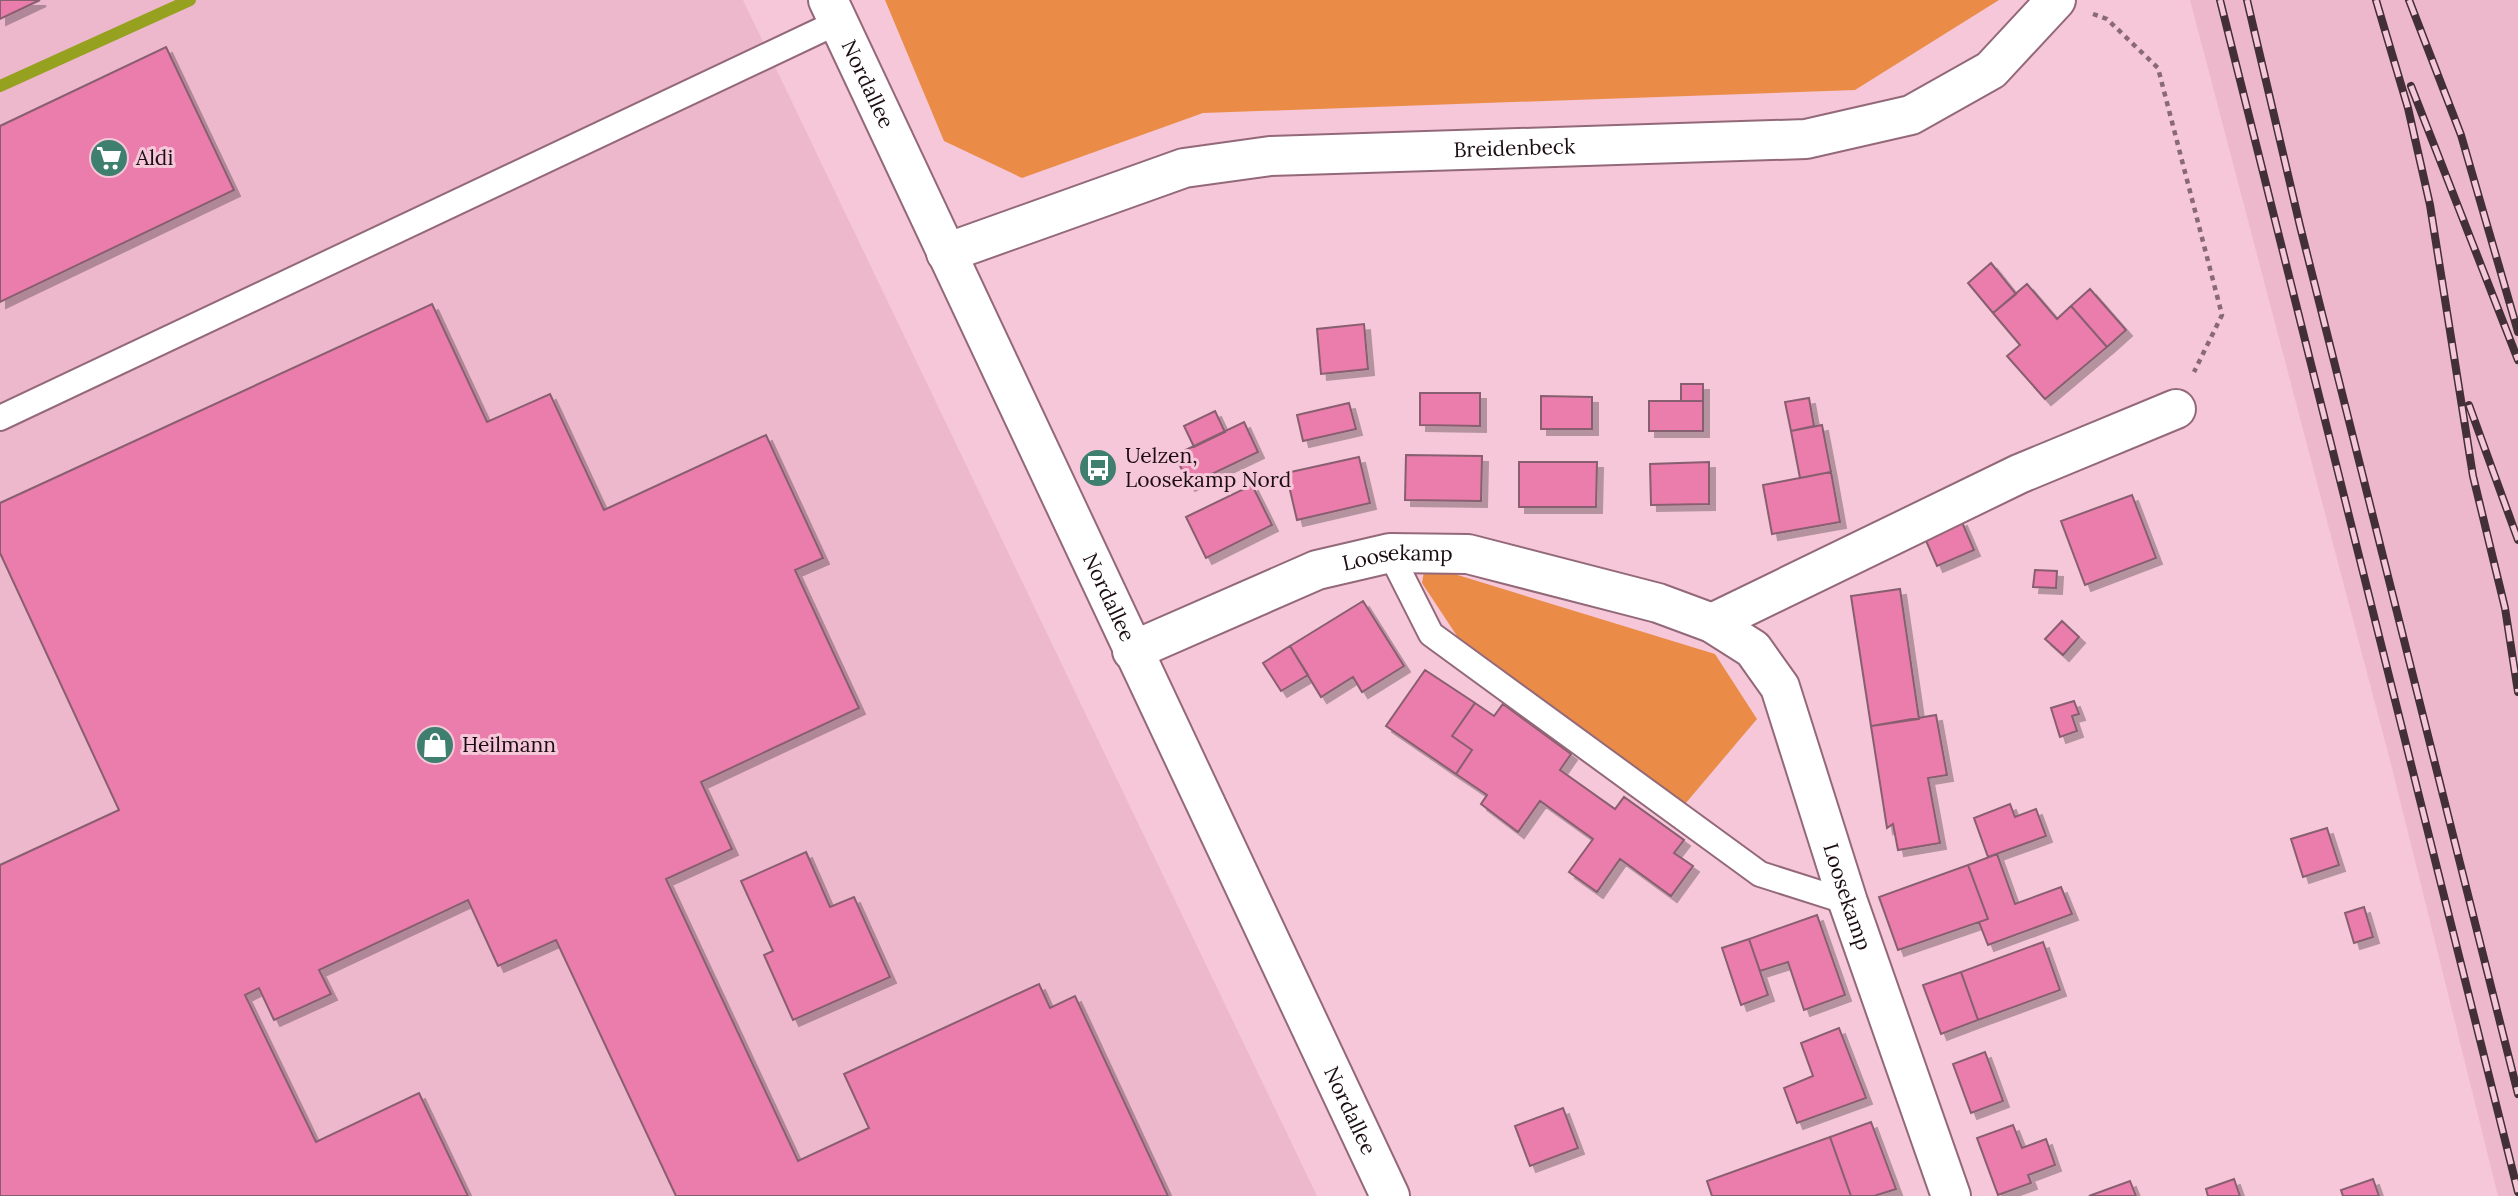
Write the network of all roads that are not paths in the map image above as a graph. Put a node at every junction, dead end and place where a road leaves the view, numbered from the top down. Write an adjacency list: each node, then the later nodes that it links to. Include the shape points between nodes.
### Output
1 (2056, 1): 3 (street, Breidenbeck, via 1991,70 1911,116 1806,139 1245,159 1184,168)
2 (833, 11): 3 (street, Nordallee); 5 (lane)
3 (946, 253): 8 (street, Nordallee)
4 (2176, 410): 7 (street, via 2020,474)
5 (0, 418)
6 (1390, 552): 7 (street, Loosekamp, via 1468,554 1658,603); 8 (street, Loosekamp, via 1317,570); 9 (lane, via 1431,634 1760,874)
7 (1712, 623): 9 (street, Loosekamp, via 1753,649 1780,687)
8 (1132, 651): 10 (street, Nordallee)
9 (1849, 902): 11 (street, Loosekamp)
10 (1390, 1196)
11 (1951, 1196)

